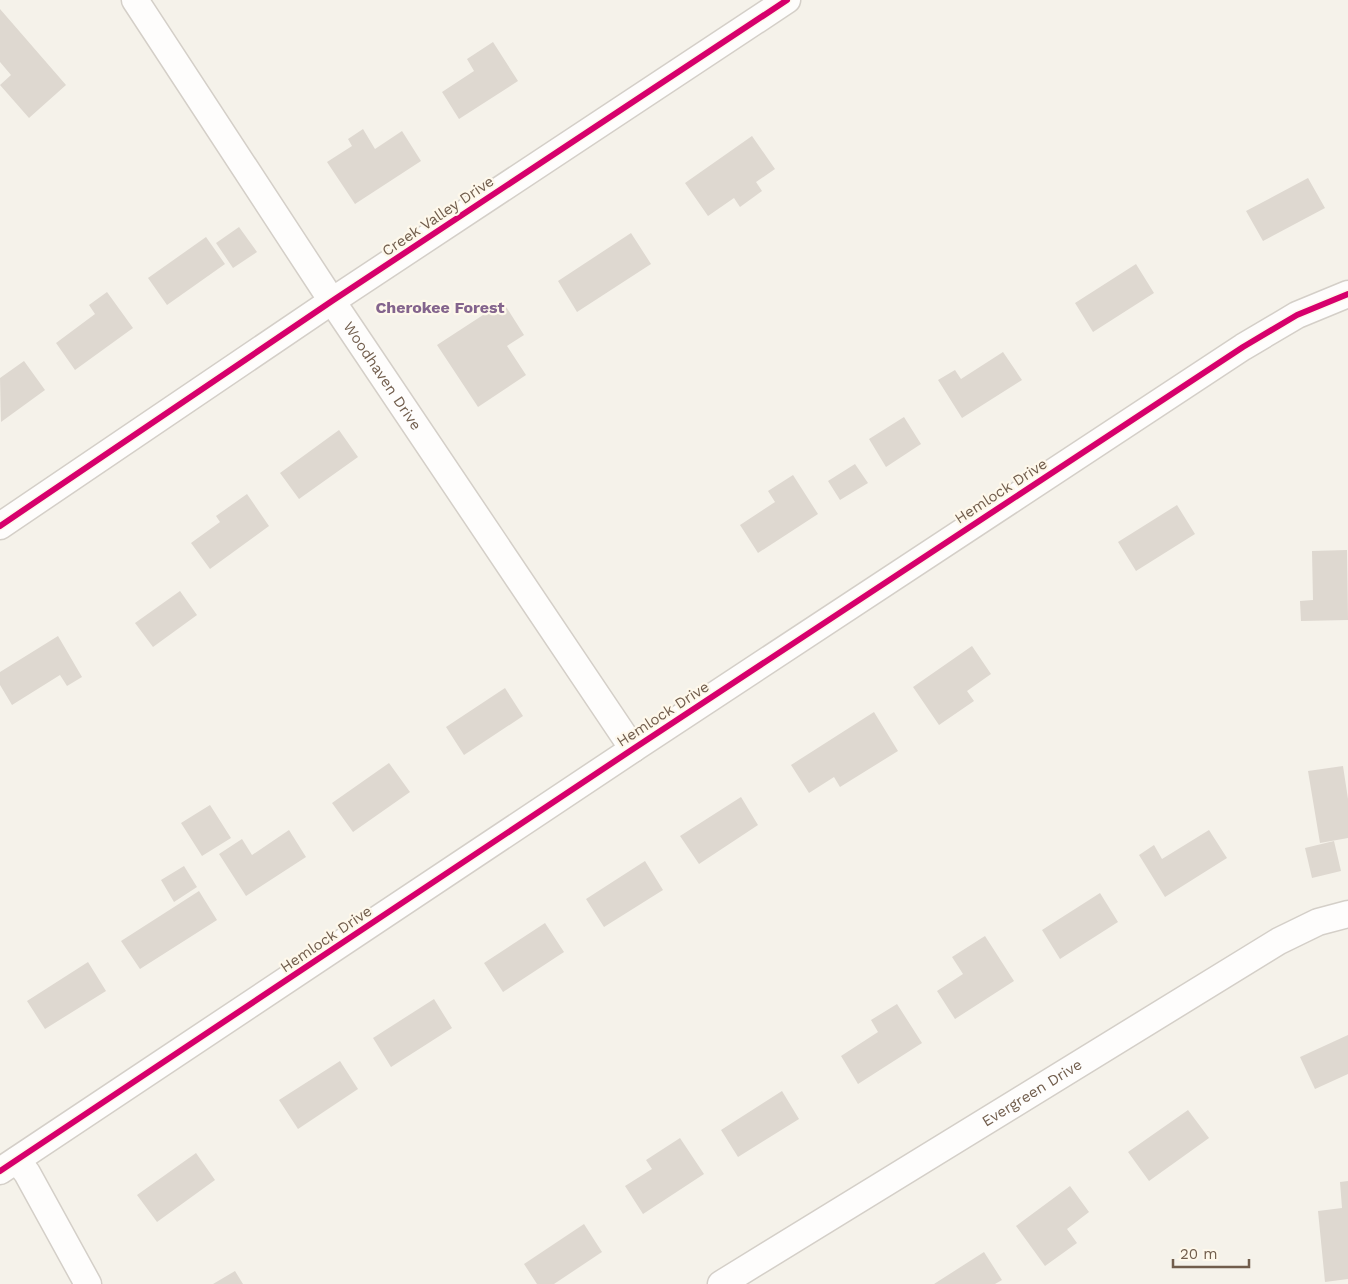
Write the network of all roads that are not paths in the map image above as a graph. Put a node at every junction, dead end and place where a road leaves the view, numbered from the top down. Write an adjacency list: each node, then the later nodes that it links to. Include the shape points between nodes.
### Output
1 (135, 0): 4 (street, Woodhaven Drive)
2 (787, 0): 4 (street, Creek Valley Drive)
3 (1348, 294): 6 (street, Hemlock Drive, via 1298,315 1243,346)
4 (332, 301): 5 (street, Creek Valley Drive); 6 (street, Woodhaven Drive)
5 (0, 526)
6 (633, 749): 8 (street, Hemlock Drive)
7 (1348, 914): 10 (street, Evergreen Drive, via 1318,922 1279,942)
8 (9, 1166): 9 (street, via 27,1173)
9 (88, 1284)
10 (722, 1284)

